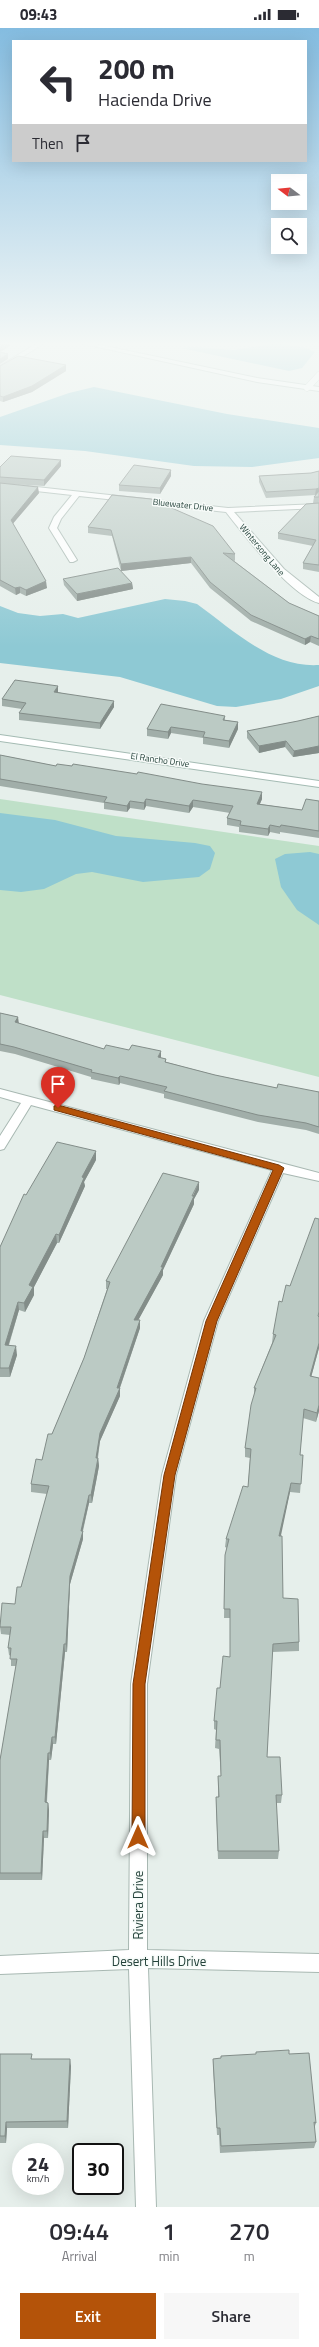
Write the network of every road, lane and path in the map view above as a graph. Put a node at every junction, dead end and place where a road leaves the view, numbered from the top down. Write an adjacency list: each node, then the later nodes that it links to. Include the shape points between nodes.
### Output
1 (0, 485): 2 (street, Bluewater Drive)
2 (78, 493): 4 (street, Bluewater Drive); 5 (street, via 53,528)
3 (319, 506): 4 (street, Bluewater Drive)
4 (228, 510): 6 (street, Wintersong Lane, via 280,572 298,588)
5 (73, 560)
6 (319, 601)
7 (0, 738): 8 (street, El Rancho Drive)
8 (319, 784)
9 (0, 1093): 10 (street)
10 (28, 1100): 11 (street); 12 (street)
11 (0, 1146)
12 (279, 1168): 13 (street); 14 (street, Riviera Drive, via 211,1321 169,1475 139,1684)
13 (319, 1177)
14 (138, 1959): 15 (street, Desert Hills Drive); 16 (street, Desert Hills Drive); 17 (street, Riviera Drive)
15 (319, 1963)
16 (0, 1965)
17 (146, 2207)

